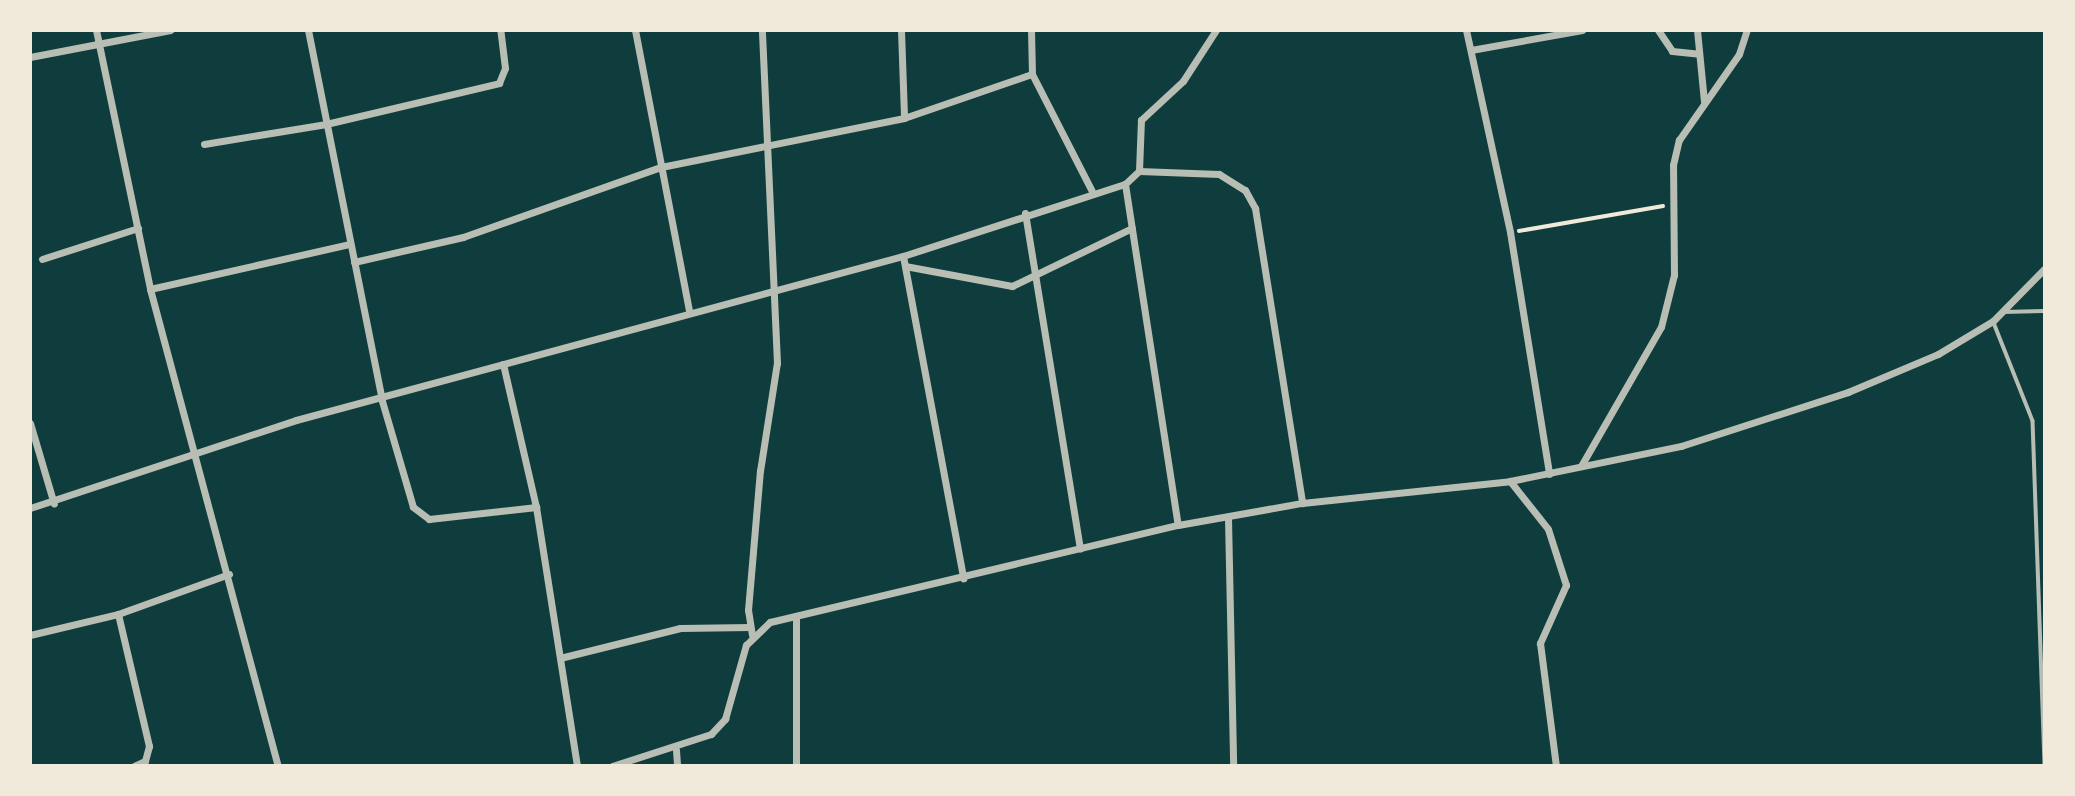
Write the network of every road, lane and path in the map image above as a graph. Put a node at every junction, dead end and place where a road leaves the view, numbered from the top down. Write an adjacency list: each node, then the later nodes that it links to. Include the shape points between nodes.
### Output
1 (96, 30): 15 (street)
2 (170, 30): 15 (street)
3 (308, 30): 22 (street)
4 (500, 30): 22 (street, via 505,68 499,83)
5 (635, 30): 25 (street)
6 (762, 30): 24 (street)
7 (901, 30): 21 (street)
8 (1031, 30): 19 (street)
9 (1216, 30): 26 (street, via 1183,81 1142,120)
10 (1466, 30): 16 (street)
11 (1582, 30): 16 (street)
12 (1658, 30): 17 (street, via 1672,51)
13 (1697, 30): 17 (street)
14 (1747, 30): 20 (street, via 1739,54)
15 (99, 43): 18 (street); 32 (street)
16 (1471, 50): 33 (street)
17 (1699, 54): 20 (street)
18 (30, 57)
19 (1032, 74): 21 (street); 28 (street)
20 (1704, 101): 29 (street, via 1679,140)
21 (904, 118): 24 (street)
22 (326, 124): 23 (street); 34 (street)
23 (204, 144)
24 (768, 147): 25 (street); 41 (street)
25 (662, 167): 37 (street, via 463,237); 43 (street)
26 (1139, 171): 27 (street); 55 (street, via 1219,174 1245,190 1255,208)
27 (1125, 184): 28 (street); 31 (street)
28 (1092, 191): 30 (street)
29 (1672, 205): 33 (path); 51 (street, via 1674,275 1661,327)
30 (1025, 214): 35 (street); 40 (street)
31 (1132, 228): 40 (street); 59 (street)
32 (138, 229): 36 (street); 42 (street)
33 (1510, 232): 52 (street)
34 (350, 244): 37 (street); 42 (street)
35 (903, 256): 38 (street); 41 (street)
36 (41, 259)
37 (354, 262): 48 (street)
38 (905, 266): 40 (street, via 1005,287); 62 (street)
39 (2045, 268): 45 (street)
40 (1039, 276): 60 (street)
41 (775, 286): 43 (street); 65 (street, via 777,363 760,471)
42 (150, 289): 50 (street)
43 (689, 310): 47 (street)
44 (2045, 311): 45 (lane)
45 (2001, 313): 46 (street)
46 (1993, 321): 51 (street, via 1937,354 1848,392 1681,446); 77 (lane, via 2033,421)
47 (503, 364): 48 (street); 56 (street)
48 (382, 401): 50 (street); 56 (street, via 418,514 429,519)
49 (30, 423): 54 (street)
50 (192, 453): 54 (street); 61 (street)
51 (1581, 466): 52 (street)
52 (1549, 474): 53 (street)
53 (1510, 481): 55 (street); 76 (street, via 1548,529 1566,585 1540,643)
54 (54, 503): 57 (street)
55 (1302, 503): 58 (street)
56 (536, 507): 67 (street)
57 (30, 508)
58 (1228, 518): 59 (street); 75 (street)
59 (1178, 525): 60 (street)
60 (1080, 549): 62 (street)
61 (229, 574): 63 (street); 70 (street)
62 (963, 578): 64 (street)
63 (118, 614): 66 (street); 69 (street, via 149,746 145,761)
64 (796, 618): 65 (street); 74 (street)
65 (751, 631): 67 (street, via 680,628); 68 (street, via 724,719 711,734)
66 (30, 635)
67 (560, 658): 71 (street)
68 (676, 750): 72 (street); 73 (street)
69 (134, 766)
70 (278, 766)
71 (577, 766)
72 (617, 766)
73 (677, 766)
74 (796, 766)
75 (1233, 766)
76 (1556, 766)
77 (2045, 766)

